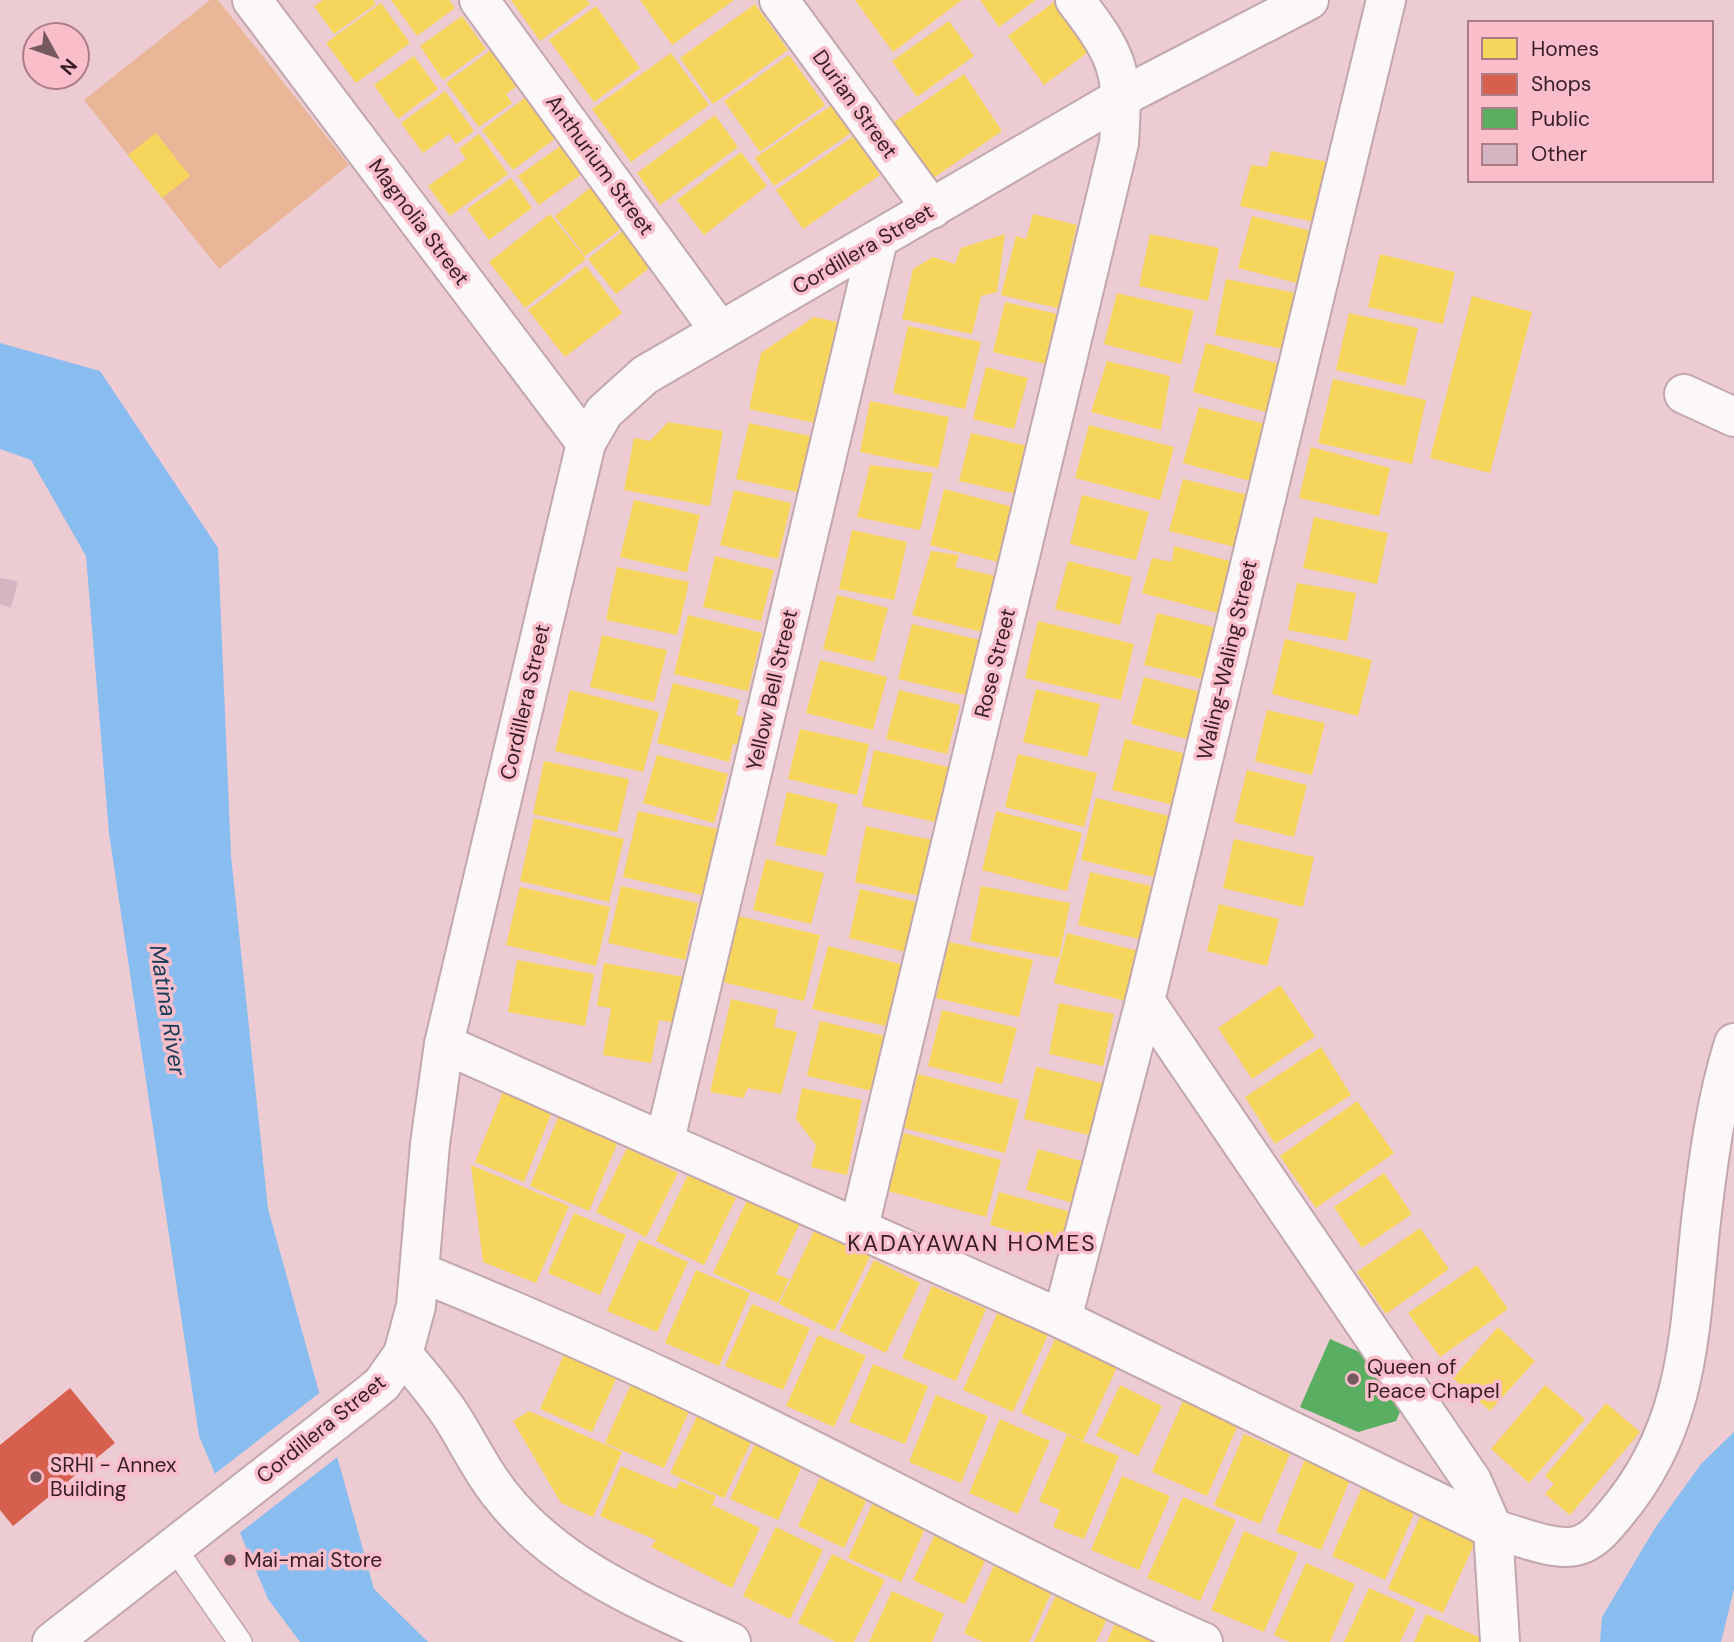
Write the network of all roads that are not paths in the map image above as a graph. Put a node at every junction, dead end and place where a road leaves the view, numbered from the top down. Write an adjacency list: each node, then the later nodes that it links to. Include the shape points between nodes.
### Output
1 (252, 0): 13 (street, Magnolia Street)
2 (479, 0): 10 (street, Anthurium Street)
3 (779, 0): 8 (street, Durian Street)
4 (1075, 0): 7 (street, Rose Street, via 1115,61)
5 (1310, 0): 7 (street, Cordillera Street)
6 (1385, 0): 14 (street, Waling-Waling Street)
7 (1122, 97): 8 (street, Cordillera Street); 18 (street, Rose Street, via 1111,183)
8 (932, 209): 9 (street, Cordillera Street)
9 (878, 240): 10 (street, Cordillera Street); 17 (street, Yellow Bell Street)
10 (720, 331): 13 (street, Cordillera Street, via 622,393 604,412)
11 (1684, 394): 12 (street)
12 (1734, 417)
13 (586, 443): 16 (street, Cordillera Street)
14 (1145, 1001): 20 (street, Waling-Waling Street); 22 (street, via 1445,1438 1472,1481)
15 (1734, 1043): 22 (street, via 1711,1142 1691,1335 1674,1412 1654,1457 1628,1499 1590,1540 1576,1546 1553,1545)
16 (444, 1044): 17 (street); 19 (street, Cordillera Street)
17 (665, 1140): 18 (street)
18 (859, 1227): 20 (street)
19 (420, 1272): 21 (street, Cordillera Street); 27 (street, via 562,1330 719,1404 1032,1563)
20 (1062, 1319): 22 (street)
21 (403, 1354): 23 (street, Cordillera Street, via 382,1384); 26 (street, via 441,1400 500,1494 530,1528 605,1583)
22 (1493, 1529): 28 (street)
23 (183, 1538): 24 (street, Cordillera Street); 25 (lane)
24 (52, 1642)
25 (240, 1642)
26 (732, 1642)
27 (1203, 1642)
28 (1500, 1642)

